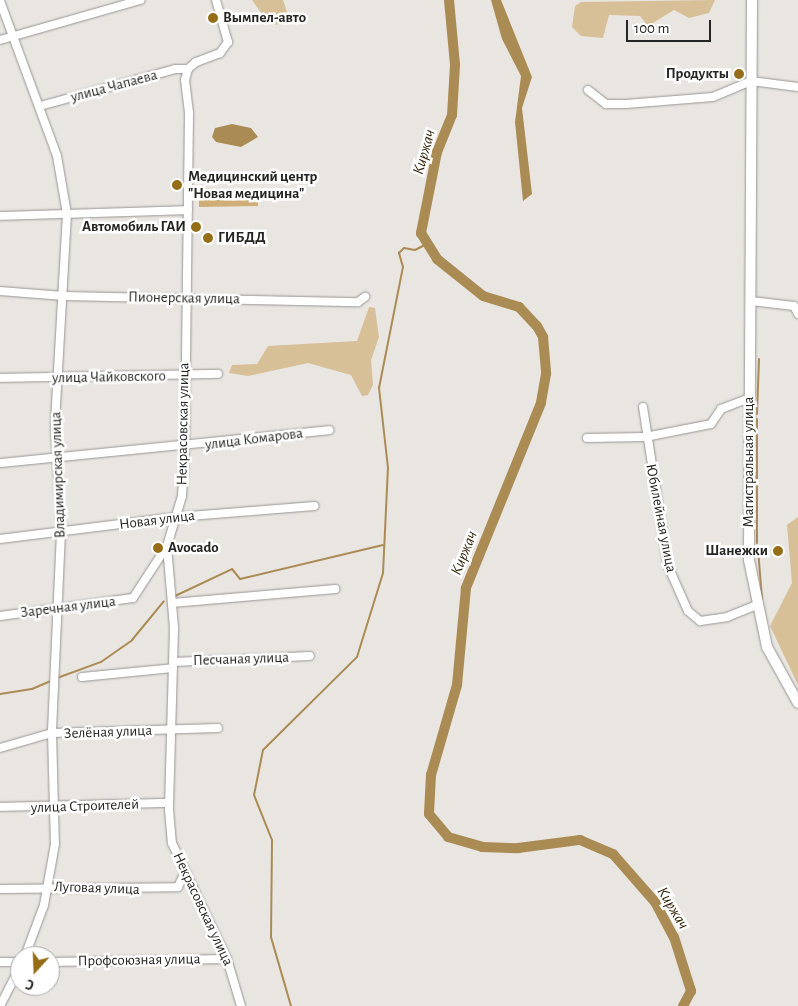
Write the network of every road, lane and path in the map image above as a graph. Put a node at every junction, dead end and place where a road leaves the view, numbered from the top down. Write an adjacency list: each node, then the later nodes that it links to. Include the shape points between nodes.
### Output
1 (140, 0): 5 (street)
2 (216, 0): 7 (street, via 228,42 220,53)
3 (752, 0): 8 (main road, Магистральная улица)
4 (0, 1): 5 (street, Владимирская улица)
5 (11, 38): 6 (street); 11 (street, Владимирская улица)
6 (0, 40)
7 (188, 69): 11 (street, улица Чапаева, via 175,69); 12 (street, Некрасовская улица)
8 (751, 80): 9 (street); 10 (street, via 713,97 626,104 606,104); 19 (main road, Магистральная улица)
9 (798, 87)
10 (588, 90)
11 (40, 106): 13 (street, Владимирская улица, via 57,156)
12 (188, 210): 13 (street); 18 (street, Некрасовская улица)
13 (67, 214): 14 (street); 16 (street, Владимирская улица)
14 (0, 216)
15 (0, 291): 16 (street, Пионерская улица)
16 (64, 296): 18 (street, Пионерская улица); 24 (street, Владимирская улица, via 59,308)
17 (365, 296): 18 (street, Пионерская улица, via 358,302)
18 (185, 298): 22 (street, Некрасовская улица)
19 (752, 301): 20 (street, via 794,306); 25 (main road, Магистральная улица)
20 (798, 314)
21 (218, 374): 22 (street, улица Чайковского)
22 (184, 376): 24 (street, улица Чайковского); 30 (street, Некрасовская улица)
23 (0, 378): 24 (street, улица Чайковского)
24 (57, 378): 31 (street, Владимирская улица, via 55,424)
25 (750, 398): 28 (street, via 721,409 711,424); 40 (main road, Магистральная улица, via 749,560)
26 (643, 407): 28 (street, Юбилейная улица)
27 (329, 430): 30 (street, улица Комарова)
28 (645, 437): 29 (street); 40 (street, Юбилейная улица, via 668,566 688,612 700,621 727,617)
29 (586, 438)
30 (185, 447): 31 (street, улица Комарова); 34 (street, Некрасовская улица)
31 (59, 458): 32 (street, улица Комарова); 35 (street, Владимирская улица)
32 (0, 464)
33 (315, 506): 34 (street, Новая улица)
34 (177, 517): 35 (street, Новая улица); 37 (street, Некрасовская улица)
35 (62, 532): 36 (street, Новая улица); 41 (street, Владимирская улица)
36 (0, 538)
37 (167, 546): 39 (street, Некрасовская улица); 41 (street, Заречная улица, via 133,598)
38 (334, 589): 39 (street)
39 (172, 603): 44 (street, Некрасовская улица)
40 (757, 605): 46 (main road, Магистральная улица, via 767,646)
41 (60, 609): 42 (street, Заречная улица); 49 (street, Владимирская улица)
42 (0, 616)
43 (310, 656): 44 (street, Песчаная улица)
44 (173, 665): 45 (street, Песчаная улица); 48 (street, Некрасовская улица)
45 (82, 676)
46 (798, 703)
47 (218, 728): 48 (street, Зелёная улица)
48 (172, 730): 49 (street, Зелёная улица); 51 (street, Некрасовская улица)
49 (52, 733): 50 (street, Зелёная улица); 53 (street, Владимирская улица)
50 (0, 748)
51 (169, 803): 53 (street, улица Строителей); 54 (street, Некрасовская улица, via 172,843)
52 (0, 808): 53 (street, улица Строителей)
53 (54, 808): 55 (street, Владимирская улица, via 55,844)
54 (184, 872): 55 (street, Луговая улица, via 178,887); 58 (street, Некрасовская улица)
55 (49, 886): 56 (street, Луговая улица); 57 (street, Владимирская улица)
56 (0, 889)
57 (28, 946)
58 (227, 959): 59 (street, Профсоюзная улица); 62 (street, Некрасовская улица)
59 (60, 962)
60 (10, 986): 61 (street)
61 (0, 1006)
62 (240, 1006)

